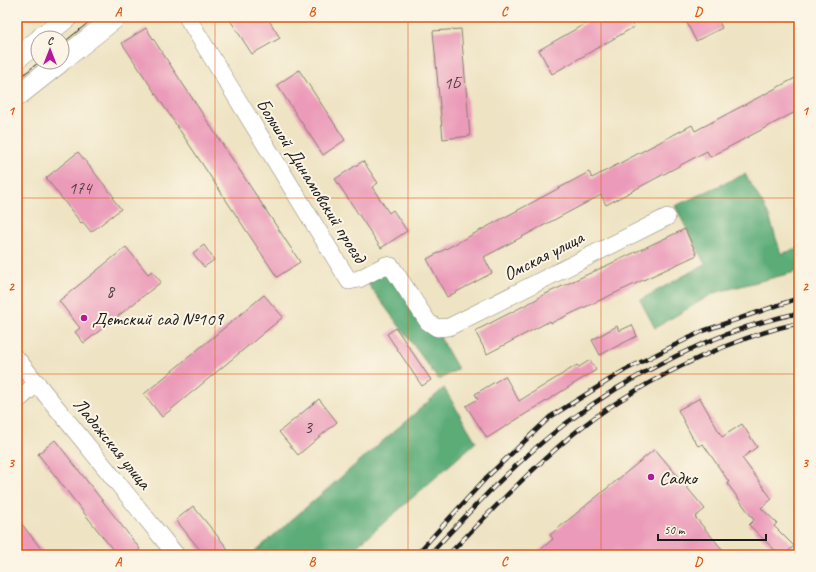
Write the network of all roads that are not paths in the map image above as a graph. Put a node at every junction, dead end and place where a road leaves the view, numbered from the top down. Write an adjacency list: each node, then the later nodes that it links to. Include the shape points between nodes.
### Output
1 (67, 17): 4 (street)
2 (116, 17): 6 (street)
3 (187, 17): 11 (street, Большой Динамовский проезд, via 349,281 359,279 386,264 391,266 428,322)
4 (51, 30)
5 (30, 47): 7 (street)
6 (70, 54)
7 (17, 58)
8 (50, 70): 9 (street)
9 (17, 96)
10 (666, 217): 11 (street, Омская улица, via 448,327)
11 (437, 328)
12 (17, 359): 13 (street, Ладожская улица)
13 (37, 383): 14 (street); 15 (street, Ладожская улица)
14 (17, 401)
15 (176, 555)

